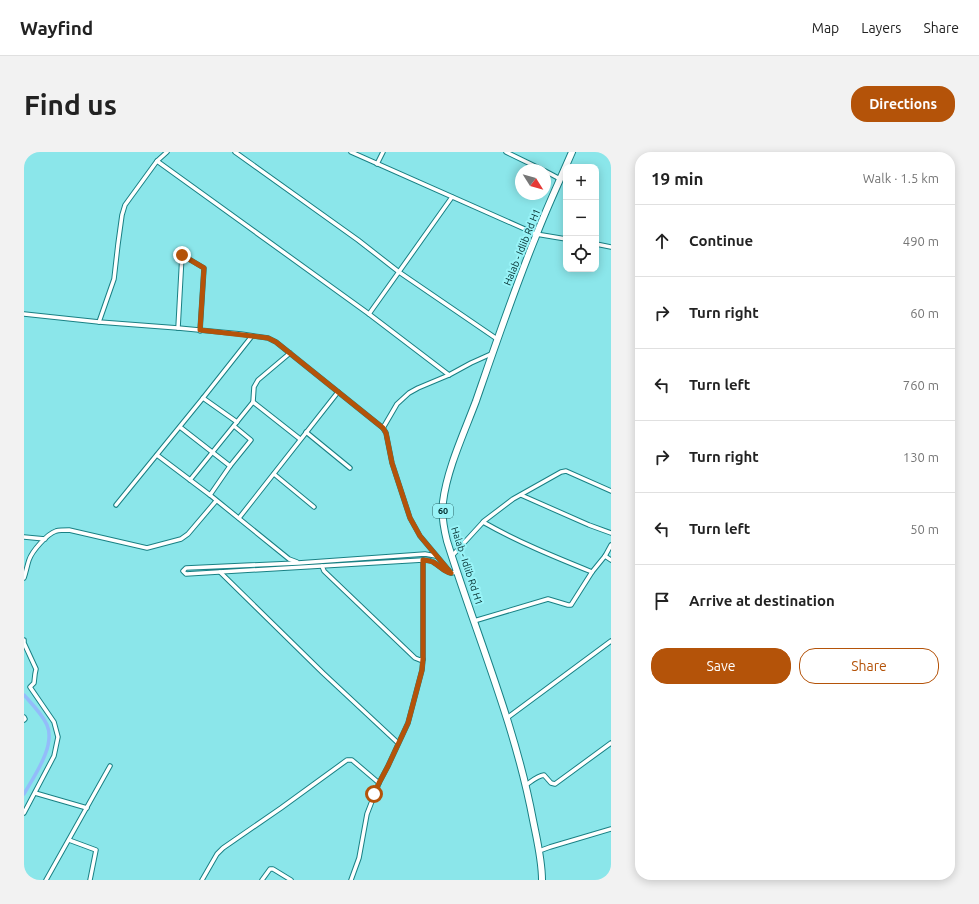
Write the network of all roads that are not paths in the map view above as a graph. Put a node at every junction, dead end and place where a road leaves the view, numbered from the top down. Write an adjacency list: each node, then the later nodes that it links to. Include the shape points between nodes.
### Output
1 (167, 152): 7 (street)
2 (235, 152): 17 (street)
3 (351, 152): 8 (street)
4 (383, 152): 8 (street)
5 (506, 152): 9 (street)
6 (572, 152): 11 (highway, Halab - Idlib Rd H1 / 60)
7 (157, 161): 19 (street); 20 (street, via 125,205 114,279)
8 (377, 164): 12 (street)
9 (531, 164)
10 (551, 174): 11 (street)
11 (560, 178): 13 (highway, Halab - Idlib Rd H1 / 60)
12 (452, 197): 13 (street); 17 (street)
13 (536, 234): 14 (street); 24 (highway, Halab - Idlib Rd H1 / 60)
14 (563, 238)
15 (599, 245): 16 (street)
16 (611, 247)
17 (399, 272): 19 (street); 24 (street)
18 (24, 314): 20 (street)
19 (369, 314): 27 (street)
20 (99, 322): 21 (street)
21 (178, 328): 22 (street); 22 (street, via 182,255 204,268)
22 (200, 330): 23 (street)
23 (252, 336): 25 (street, via 268,338); 29 (street)
24 (497, 339): 26 (highway, Halab - Idlib Rd H1 / 60)
25 (290, 353): 28 (street); 30 (street, via 258,380 254,387)
26 (492, 354): 27 (street); 56 (highway, Halab - Idlib Rd H1 / 60, via 445,490 442,516)
27 (449, 375): 34 (street, via 402,398)
28 (338, 392): 34 (street); 35 (street)
29 (203, 398): 31 (street); 33 (street)
30 (253, 402): 31 (street); 36 (street)
31 (237, 422): 32 (street)
32 (234, 426): 37 (street); 39 (street, via 250,440)
33 (180, 427): 37 (street); 38 (street)
34 (383, 428): 55 (street, via 410,518)
35 (306, 432): 36 (street); 40 (street)
36 (300, 440): 41 (street)
37 (212, 452): 39 (street); 42 (street)
38 (157, 455): 42 (street); 47 (street)
39 (230, 466): 44 (street)
40 (350, 468)
41 (274, 474): 48 (street); 49 (street)
42 (190, 480): 44 (street)
43 (611, 491): 45 (street, via 566,471)
44 (210, 495): 46 (street)
45 (521, 495): 50 (street); 51 (street)
46 (216, 501): 49 (street); 53 (street, via 181,539 147,548 69,530 56,532)
47 (116, 505)
48 (314, 507)
49 (239, 518): 60 (street)
50 (483, 522): 56 (street); 64 (street, via 529,546)
51 (611, 533)
52 (24, 537): 53 (street)
53 (45, 539): 66 (street, via 31,555)
54 (611, 545): 57 (street)
55 (436, 556): 60 (street, via 425,554); 65 (street)
56 (452, 556): 65 (highway, Halab - Idlib Rd H1 / 60)
57 (605, 556): 59 (street); 64 (street)
58 (423, 560): 61 (street); 65 (street); 70 (street)
59 (611, 560)
60 (298, 563): 62 (street); 63 (street, via 186,568 183,571 186,574)
61 (322, 566): 62 (street); 70 (street, via 324,571 415,658)
62 (304, 568): 63 (street)
63 (220, 572): 73 (street)
64 (592, 572): 67 (street, via 571,604 548,599)
65 (454, 573): 67 (highway, Halab - Idlib Rd H1 / 60)
66 (24, 578)
67 (474, 621): 71 (highway, Halab - Idlib Rd H1 / 60)
68 (24, 640): 77 (street, via 36,669 34,683 30,687 54,722 58,738 54,756)
69 (611, 641): 71 (street)
70 (423, 659): 73 (street, via 409,718)
71 (507, 718): 76 (highway, Halab - Idlib Rd H1 / 60)
72 (611, 742): 76 (street, via 555,784 544,775)
73 (398, 743): 75 (street)
74 (110, 766): 78 (street)
75 (379, 783): 85 (street, via 352,760 347,760 223,848); 88 (street, via 367,814 359,858)
76 (526, 785): 82 (highway, Halab - Idlib Rd H1 / 60)
77 (35, 793): 78 (street); 79 (street)
78 (87, 808): 81 (street)
79 (24, 813)
80 (611, 829): 82 (street)
81 (69, 840): 83 (street); 84 (street, via 96,850)
82 (539, 851): 89 (highway, Halab - Idlib Rd H1 / 60)
83 (46, 880)
84 (90, 880)
85 (202, 880)
86 (262, 880): 87 (street, via 270,869 273,869)
87 (291, 880)
88 (351, 880)
89 (542, 880)

